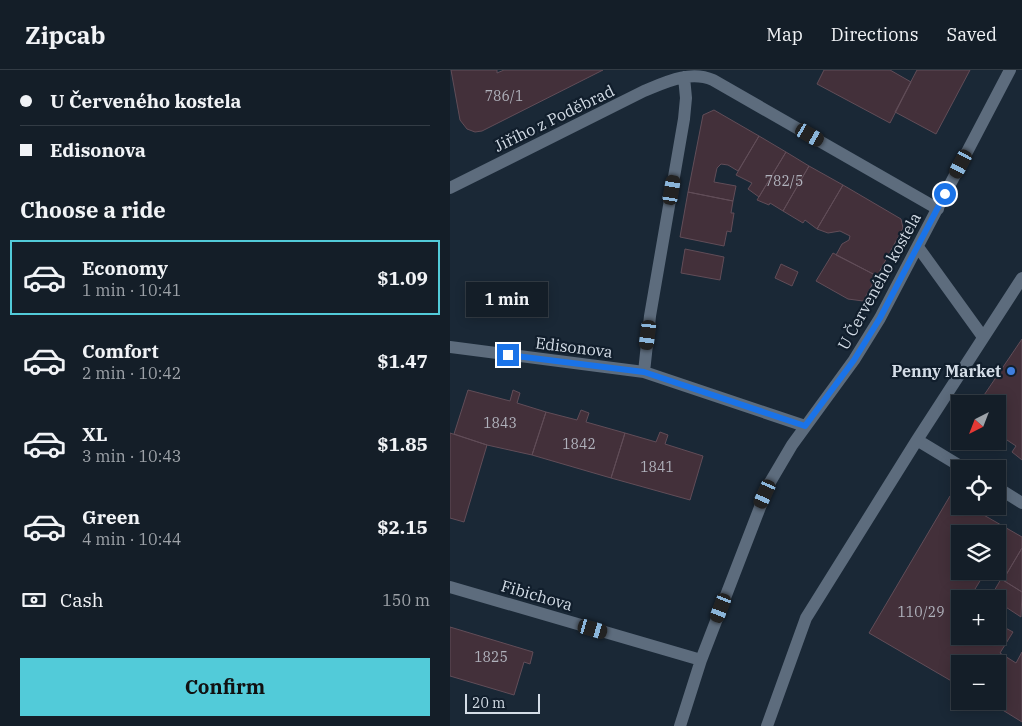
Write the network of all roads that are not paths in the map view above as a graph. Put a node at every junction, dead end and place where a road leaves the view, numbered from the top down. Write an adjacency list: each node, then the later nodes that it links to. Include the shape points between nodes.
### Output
1 (1010, 70): 4 (street, U Červeného kostela)
2 (684, 77): 3 (street, Jiřího z Poděbrad, via 644,91); 4 (street, Jiřího z Poděbrad, via 700,76 713,80); 9 (street, via 684,119 650,316)
3 (450, 188)
4 (938, 209): 5 (street, U Červeného kostela)
5 (918, 247): 7 (street); 10 (street, U Červeného kostela, via 865,343)
6 (1022, 278): 7 (street)
7 (983, 337): 11 (street)
8 (450, 347): 9 (street, Edisonova)
9 (644, 372): 10 (street, Edisonova)
10 (805, 426): 16 (street, U Červeného kostela, via 769,484)
11 (917, 440): 12 (street); 18 (street, via 806,618)
12 (951, 461)
13 (1006, 493): 14 (street)
14 (1022, 503)
15 (450, 587): 16 (street, Fibichova)
16 (701, 660): 17 (street, U Červeného kostela)
17 (680, 726)
18 (767, 726)

